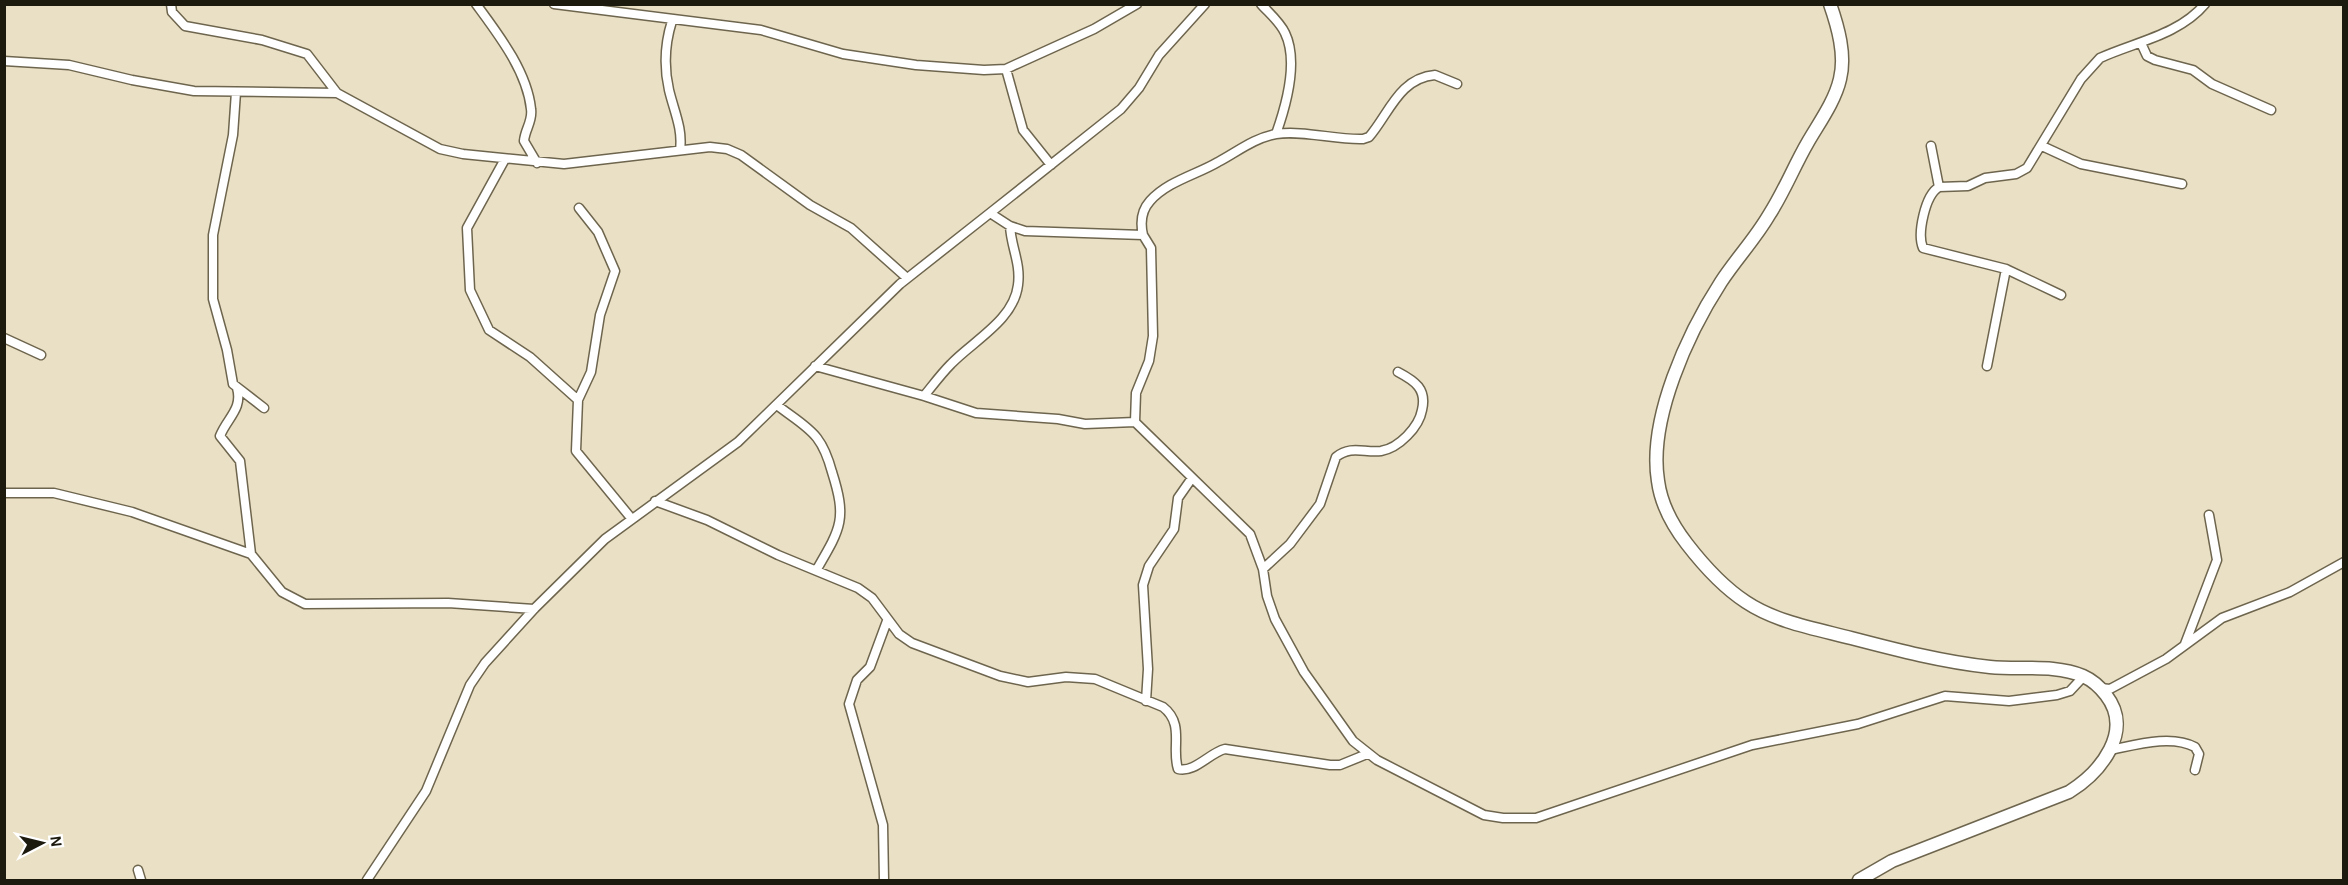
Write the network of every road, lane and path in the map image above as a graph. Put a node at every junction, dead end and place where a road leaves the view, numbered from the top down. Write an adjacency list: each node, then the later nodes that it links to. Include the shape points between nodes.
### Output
1 (171, 4): 15 (street, via 172,12 184,26 262,40 307,54)
2 (476, 4): 22 (street, via 516,64 531,108 531,123 524,141)
3 (554, 4): 9 (street)
4 (1137, 4): 12 (street)
5 (1205, 4): 23 (street, via 1159,55 1120,110)
6 (1261, 4): 17 (street, via 1284,31 1290,51 1286,97)
7 (1830, 4): 56 (main road, via 1842,51 1840,80 1769,215 1696,324 1676,374 1658,437 1657,480 1663,501 1672,524 1725,587 1779,618 1940,659)
8 (2205, 4): 10 (street, via 2187,20)
9 (672, 21): 12 (street, via 761,30 843,54 916,65); 20 (street, via 666,64 680,130)
10 (2141, 43): 16 (street, via 2147,56 2193,70 2212,84); 19 (street, via 2106,55 2091,65)
11 (4, 61): 14 (street, via 69,65 169,88)
12 (1006, 69): 23 (street, via 1023,130)
13 (1457, 84): 17 (street, via 1435,75 1409,85 1385,111 1369,137 1363,139)
14 (236, 92): 15 (street); 38 (street, via 233,135 213,226 212,277 229,374)
15 (337, 93): 21 (street, via 440,149)
16 (2271, 110)
17 (1276, 134): 29 (street, via 1248,144 1164,189 1143,213)
18 (1931, 146): 25 (street)
19 (2042, 146): 24 (street, via 2081,164); 25 (street, via 2022,172 1985,178 1962,187)
20 (680, 150): 22 (street, via 599,162); 31 (street, via 710,147 741,155 810,205 851,228)
21 (505, 159): 22 (street); 40 (street, via 468,228 470,290 489,330 530,357)
22 (537, 163)
23 (1051, 165): 27 (street)
24 (2182, 184)
25 (1939, 187): 30 (street, via 1929,198 1923,248)
26 (579, 208): 40 (street, via 598,232 615,271 600,315 591,372)
27 (990, 213): 28 (street); 31 (street)
28 (1010, 226): 29 (street, via 1035,232); 39 (street, via 1019,265 1014,299 992,329 952,363)
29 (1143, 235): 43 (street, via 1151,248 1153,336 1149,361 1136,393)
30 (2006, 269): 32 (street); 36 (street)
31 (907, 278): 35 (street)
32 (2061, 295)
33 (4, 338): 34 (street)
34 (41, 355)
35 (815, 366): 39 (street); 41 (street)
36 (1987, 366)
37 (1398, 372): 52 (street, via 1421,388 1425,400 1420,418 1391,447 1381,451 1350,450 1336,457 1320,504 1290,544)
38 (236, 388): 42 (street); 49 (street, via 236,411 220,436 240,461)
39 (924, 396): 43 (street, via 976,413 1085,424)
40 (578, 400): 48 (street, via 576,451)
41 (777, 405): 46 (street, via 721,457); 51 (street, via 817,438 842,502 836,537)
42 (264, 408)
43 (1135, 422): 44 (street)
44 (1192, 478): 52 (street, via 1250,534); 58 (street, via 1178,498 1174,529 1149,566 1143,585)
45 (4, 493): 49 (street, via 54,493 132,513)
46 (655, 501): 48 (street); 51 (street)
47 (2209, 514): 55 (street, via 2217,560)
48 (632, 518): 53 (street, via 580,562)
49 (251, 555): 53 (street, via 282,592 305,604 437,603)
50 (2343, 562): 55 (street, via 2290,592 2222,618)
51 (817, 569): 54 (street, via 872,598)
52 (1263, 569): 60 (street, via 1270,608 1304,672 1353,741)
53 (534, 609): 64 (street, via 470,685 426,791)
54 (887, 621): 58 (street, via 912,643 1000,676 1028,682 1066,677 1095,679); 65 (street, via 870,667 857,680 849,704 883,825)
55 (2185, 644): 57 (street, via 2166,659 2110,689)
56 (2084, 676): 57 (main road); 60 (street, via 2070,691 2057,695 2009,702 1945,696 1858,724 1752,745 1536,818 1484,815)
57 (2100, 688): 59 (main road, via 2114,709 2117,728)
58 (1146, 701): 60 (street, via 1169,712 1178,740 1178,769 1185,771 1225,749 1330,765)
59 (2110, 750): 61 (street, via 2158,742 2187,743 2199,754); 66 (main road, via 2085,781 2069,792 1892,861)
60 (1367, 754)
61 (2195, 770)
62 (138, 870): 63 (street)
63 (141, 880)
64 (367, 880)
65 (884, 880)
66 (1859, 880)

